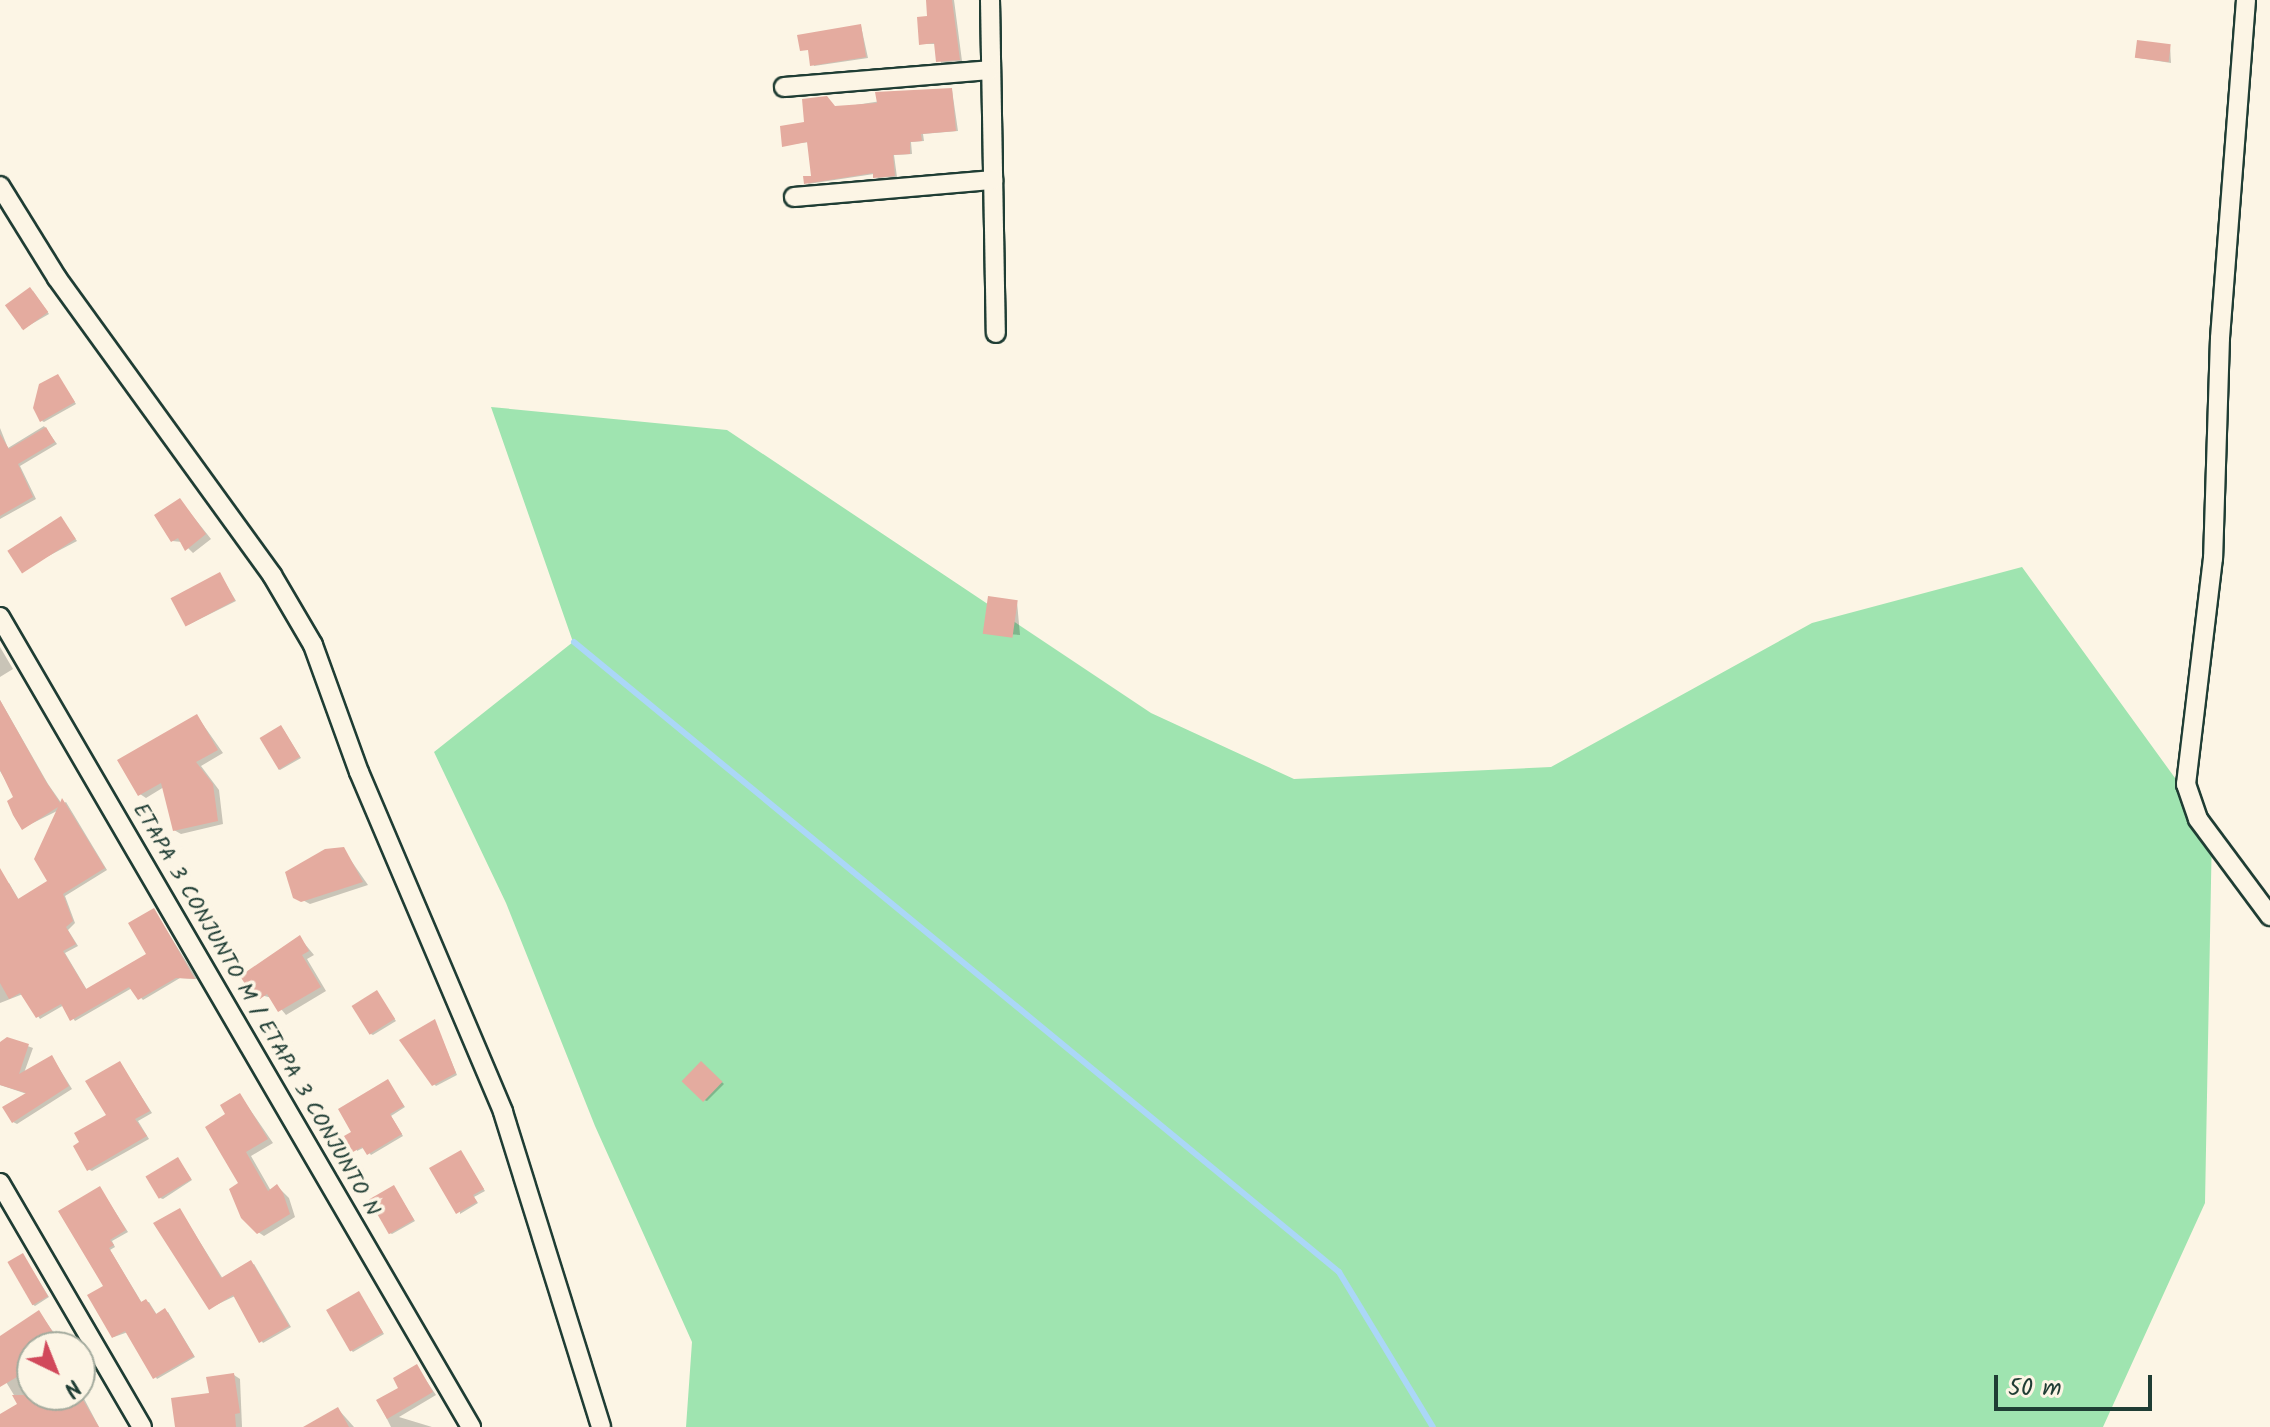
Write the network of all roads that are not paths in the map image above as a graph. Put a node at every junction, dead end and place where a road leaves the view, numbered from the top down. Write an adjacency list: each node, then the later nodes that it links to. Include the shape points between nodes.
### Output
1 (990, 0): 3 (street)
2 (2246, 0): 10 (street, via 2221,306 2213,558 2186,784 2198,819)
3 (989, 70): 4 (street); 5 (street)
4 (784, 87)
5 (993, 180): 7 (street); 8 (street)
6 (0, 186): 14 (street, via 57,278 272,575 313,645 359,772 503,1112)
7 (794, 197)
8 (996, 333)
9 (0, 617): 13 (street, ETAPA 3 CONJUNTO M / ETAPA 3 CONJUNTO N)
10 (2270, 916)
11 (0, 1183): 12 (street)
12 (142, 1427)
13 (471, 1427)
14 (601, 1427)

